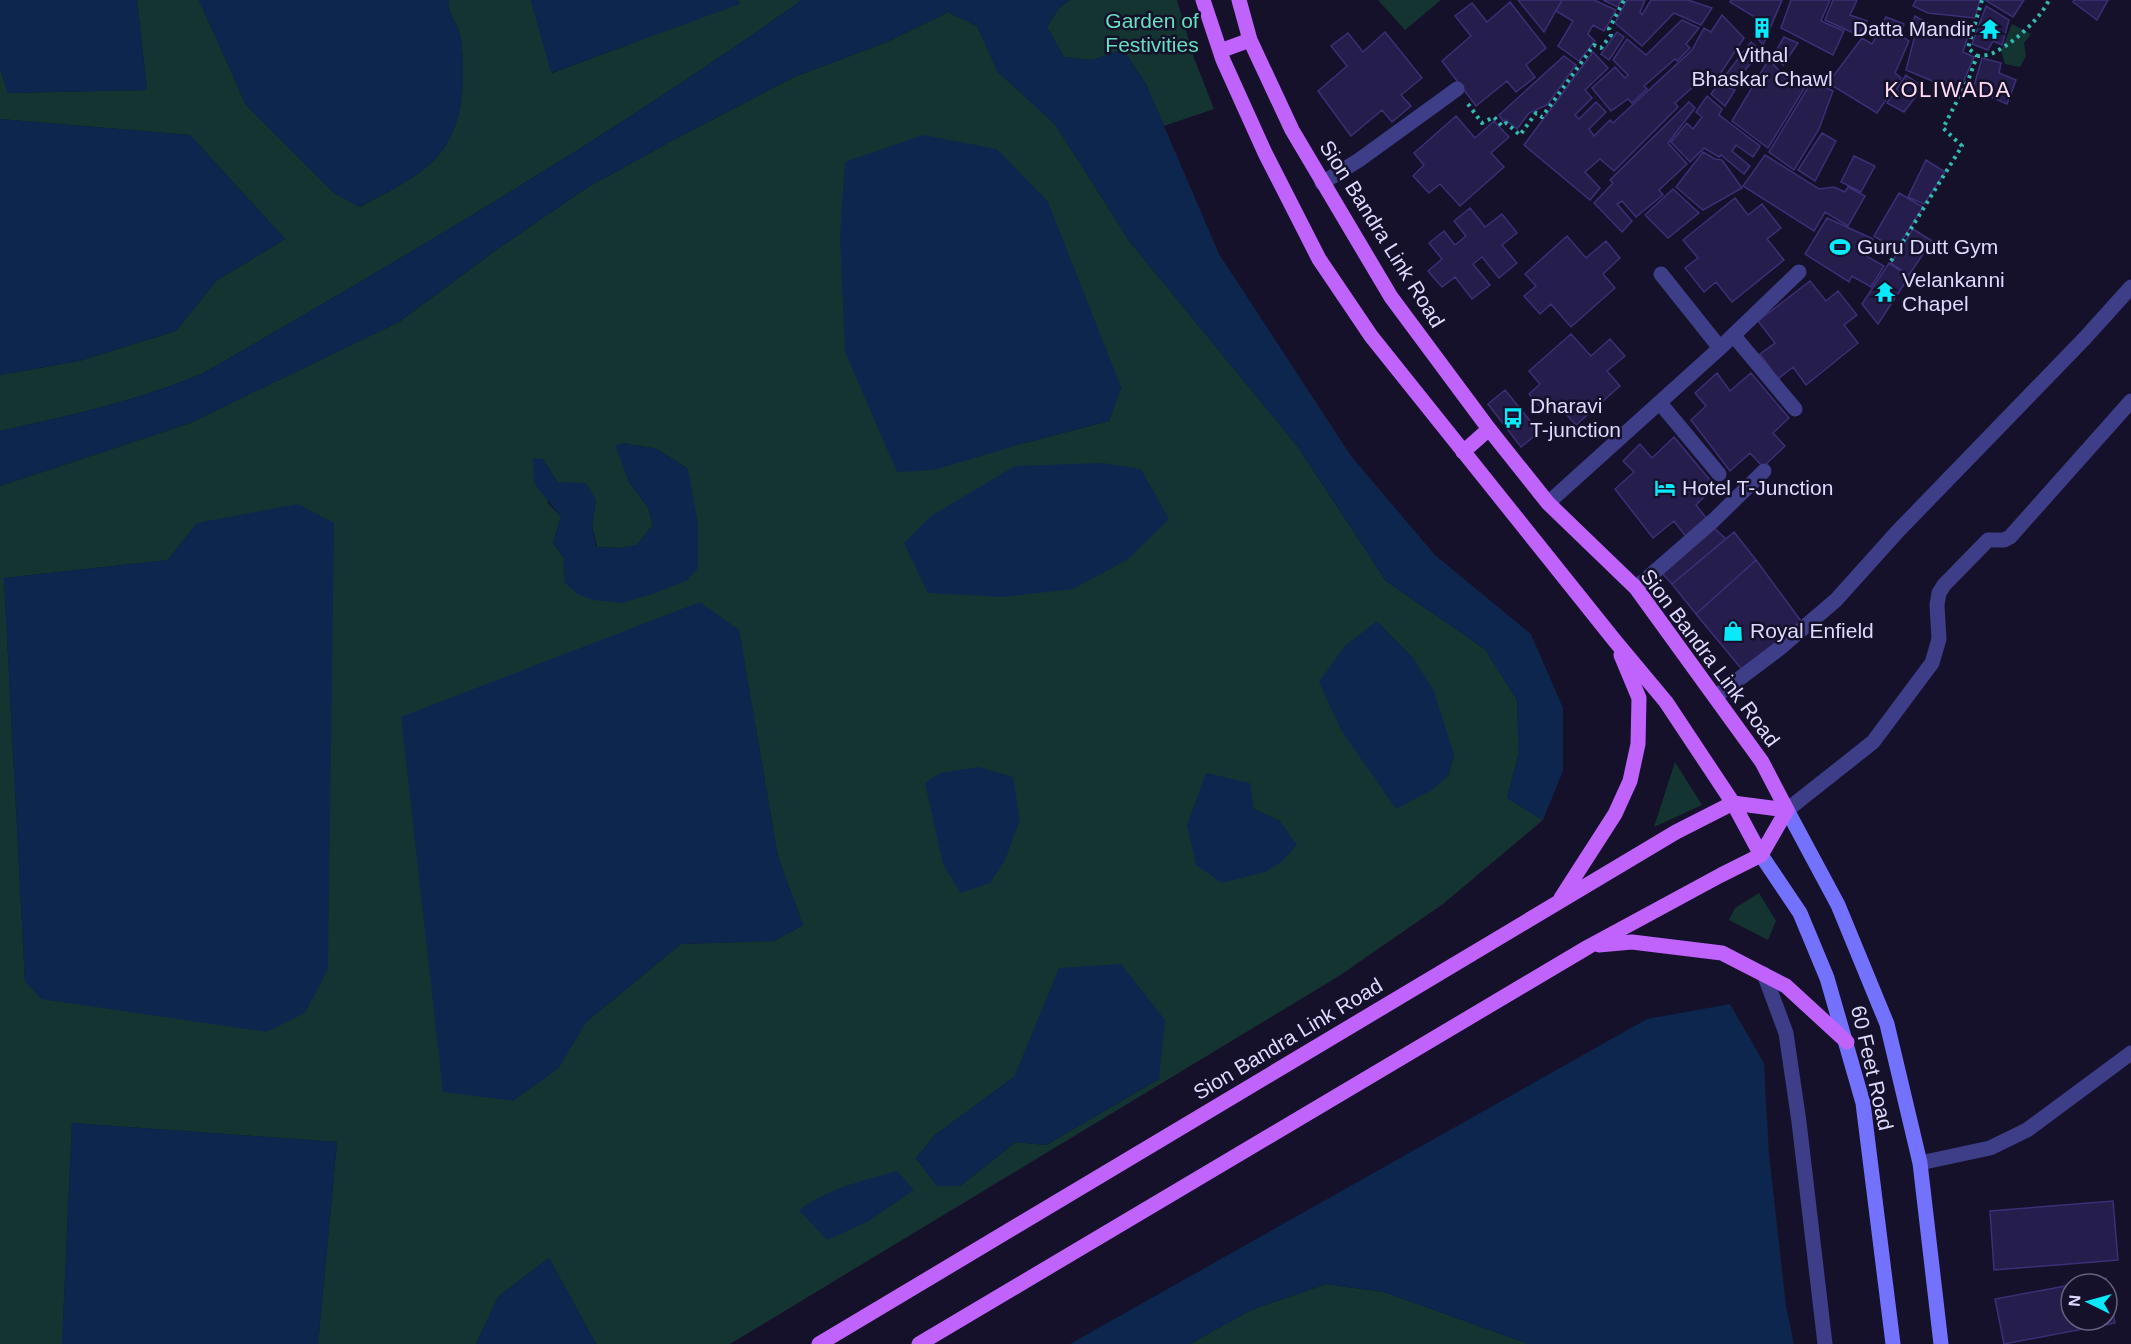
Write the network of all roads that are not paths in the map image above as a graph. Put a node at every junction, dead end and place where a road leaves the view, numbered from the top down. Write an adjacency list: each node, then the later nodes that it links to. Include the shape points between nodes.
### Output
1 (1203, 0): 4 (main road)
2 (1239, 0): 3 (main road, Sion Bandra Link Road)
3 (1250, 40): 4 (main road); 6 (main road, Sion Bandra Link Road)
4 (1220, 51): 16 (main road, via 1265,153 1319,259 1371,336)
5 (1457, 89): 6 (street)
6 (1322, 183): 15 (main road, Sion Bandra Link Road, via 1391,297)
7 (1798, 272): 10 (street)
8 (1661, 274): 11 (street)
9 (2131, 287): 22 (street, via 1836,600)
10 (1734, 336): 11 (street); 14 (street)
11 (1720, 348): 13 (street)
12 (2131, 401): 24 (street, via 2010,537 1988,540 1944,585 1937,605 1939,639 1932,663 1873,742)
13 (1660, 403): 18 (street); 19 (street)
14 (1795, 409)
15 (1489, 429): 16 (main road); 19 (main road, Sion Bandra Link Road)
16 (1463, 452): 21 (main road)
17 (1764, 471): 20 (street)
18 (1719, 474)
19 (1548, 504): 20 (main road, Sion Bandra Link Road)
20 (1636, 588): 22 (main road, Sion Bandra Link Road)
21 (1615, 641): 23 (main road, via 1666,702); 26 (main road, via 1639,698 1638,744 1630,781 1615,814)
22 (1715, 697): 24 (main road, Sion Bandra Link Road, via 1762,762)
23 (1733, 803): 24 (main road); 25 (main road); 26 (main road, Sion Bandra Link Road)
24 (1787, 810): 25 (main road); 31 (main road, via 1838,905 1887,1024)
25 (1761, 855): 27 (main road); 29 (main road, 60 Feet Road, via 1800,913 1827,978)
26 (1558, 902): 32 (main road, Sion Bandra Link Road)
27 (1588, 947): 28 (main road, via 1632,942 1722,952); 33 (main road)
28 (1764, 975): 29 (main road, via 1786,986); 34 (street, via 1786,1033)
29 (1846, 1042): 35 (main road, 60 Feet Road, via 1863,1103)
30 (2131, 1053): 31 (street, via 2027,1130 1990,1148)
31 (1920, 1163): 36 (main road)
32 (819, 1344)
33 (919, 1344)
34 (1825, 1344)
35 (1893, 1344)
36 (1941, 1344)

